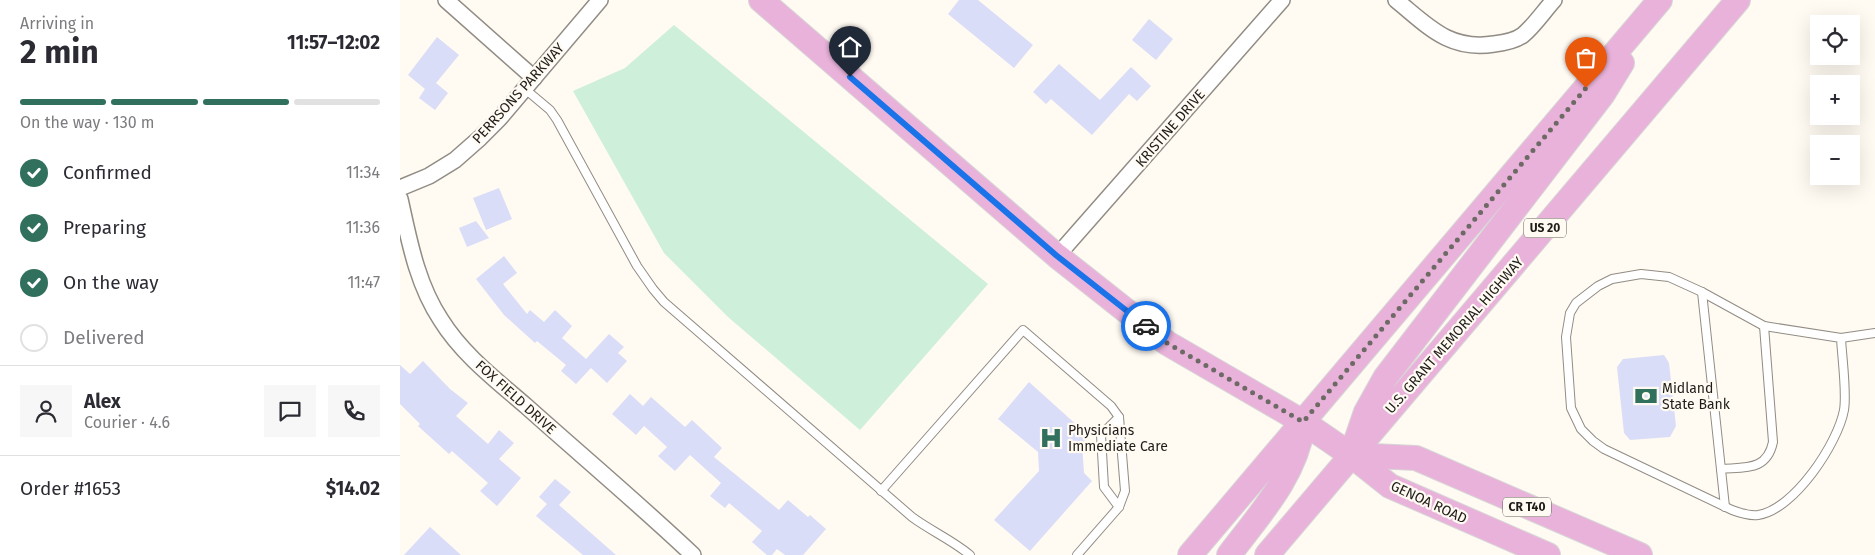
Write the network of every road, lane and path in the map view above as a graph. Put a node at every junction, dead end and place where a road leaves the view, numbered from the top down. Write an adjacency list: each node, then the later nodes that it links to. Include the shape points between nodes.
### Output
1 (446, 0): 9 (street)
2 (600, 0): 9 (street, PERRSONS PARKWAY)
3 (761, 0): 12 (main road)
4 (1282, 0): 12 (street, KRISTINE DRIVE)
5 (1396, 0): 6 (street, via 1437,34 1461,44 1479,46 1506,43 1523,35)
6 (1554, 0)
7 (1661, 0): 18 (main road); 19 (main road, via 1603,94 1386,378 1366,412)
8 (1738, 0): 19 (main road, U.S. GRANT MEMORIAL HIGHWAY / US 20)
9 (529, 83): 10 (street, PERRSONS PARKWAY, via 499,119 455,160); 21 (lane, via 557,120 653,290)
10 (400, 188)
11 (400, 199): 24 (street, FOX FIELD DRIVE, via 422,283 440,320 452,336)
12 (1057, 256): 18 (main road, via 1167,343)
13 (1702, 292): 14 (lane); 20 (lane); 22 (lane, via 1669,277 1641,274 1612,279 1586,295 1570,312 1567,325 1571,408 1581,429 1604,449)
14 (1764, 326): 16 (lane); 20 (lane, via 1773,442 1771,451 1760,464)
15 (1875, 333): 16 (lane)
16 (1841, 338): 22 (lane, via 1844,408 1836,436 1826,454 1799,488 1771,510 1758,515)
17 (1119, 417): 21 (lane, via 1023,330); 23 (lane, via 1125,491); 23 (lane, via 1101,435 1104,487)
18 (1303, 422): 19 (main road); 27 (main road); 28 (main road, via 1300,444 1291,467)
19 (1351, 455): 29 (main road, U.S. GRANT MEMORIAL HIGHWAY / US 20); 30 (main road, GENOA ROAD / CR T40, via 1390,486); 31 (main road, GENOA ROAD / CR T40, via 1416,458)
20 (1721, 469): 22 (lane)
21 (881, 491): 25 (lane, via 924,526)
22 (1725, 507)
23 (1119, 508): 26 (lane)
24 (693, 555)
25 (970, 555)
26 (1077, 555)
27 (1190, 555)
28 (1229, 555)
29 (1267, 555)
30 (1548, 555)
31 (1640, 555)

